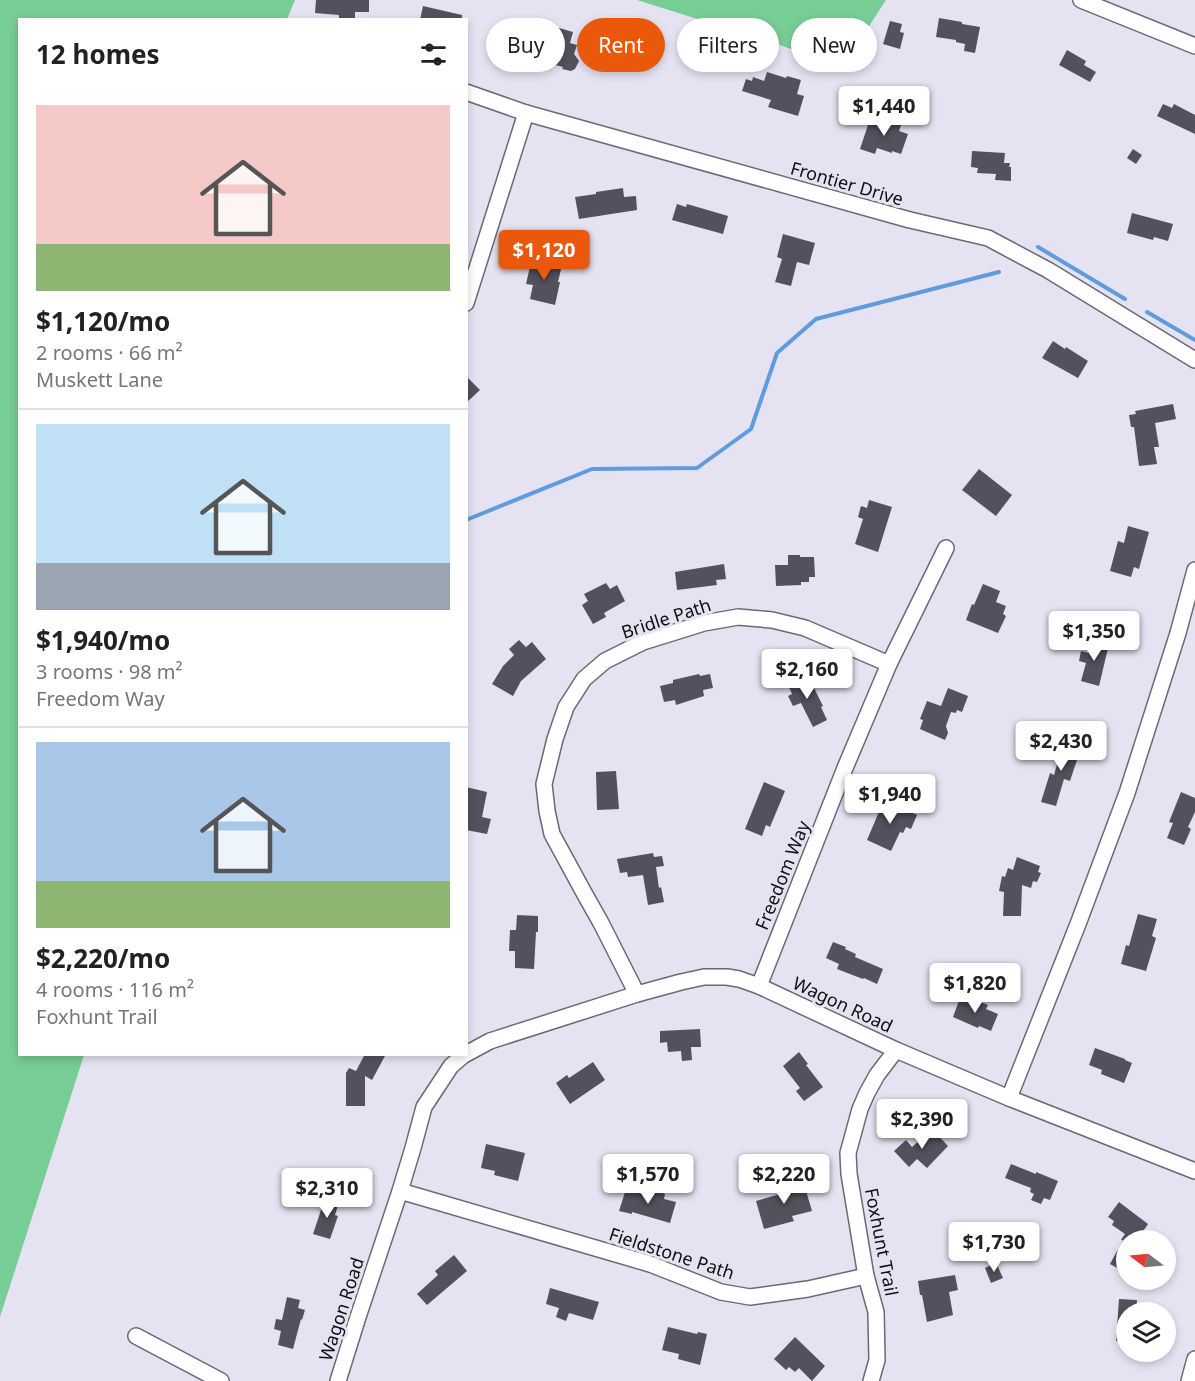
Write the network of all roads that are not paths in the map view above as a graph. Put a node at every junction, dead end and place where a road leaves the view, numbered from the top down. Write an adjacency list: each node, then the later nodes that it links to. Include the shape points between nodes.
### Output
1 (1081, 0): 2 (street)
2 (1195, 46)
3 (468, 93): 4 (street, Frontier Drive)
4 (526, 113): 5 (street); 6 (street, Frontier Drive, via 988,238)
5 (468, 297)
6 (1195, 360)
7 (946, 548): 9 (street, Freedom Way)
8 (1195, 570): 15 (street, via 1127,793)
9 (889, 664): 10 (street, Freedom Way); 11 (street, Bridle Path, via 805,628 738,617 643,642 605,661 584,679 566,706 555,740 544,784 547,811 552,834)
10 (759, 986): 11 (street, Wagon Road, via 739,979 704,977); 12 (street, Wagon Road)
11 (637, 994): 13 (street, Wagon Road, via 490,1041)
12 (896, 1050): 15 (street, Wagon Road); 18 (street, Foxhunt Trail, via 867,1093 848,1153)
13 (468, 1053)
14 (464, 1056): 17 (street, Wagon Road, via 451,1066 424,1107)
15 (1009, 1098): 16 (street, Wagon Road)
16 (1195, 1171)
17 (400, 1191): 18 (street, Fieldstone Path, via 650,1264 721,1292 750,1297); 23 (street, Wagon Road)
18 (866, 1276): 24 (street, Foxhunt Trail, via 876,1312 877,1360)
19 (136, 1336): 22 (street)
20 (1195, 1359): 21 (street)
21 (1191, 1377)
22 (221, 1381)
23 (338, 1381)
24 (871, 1381)

